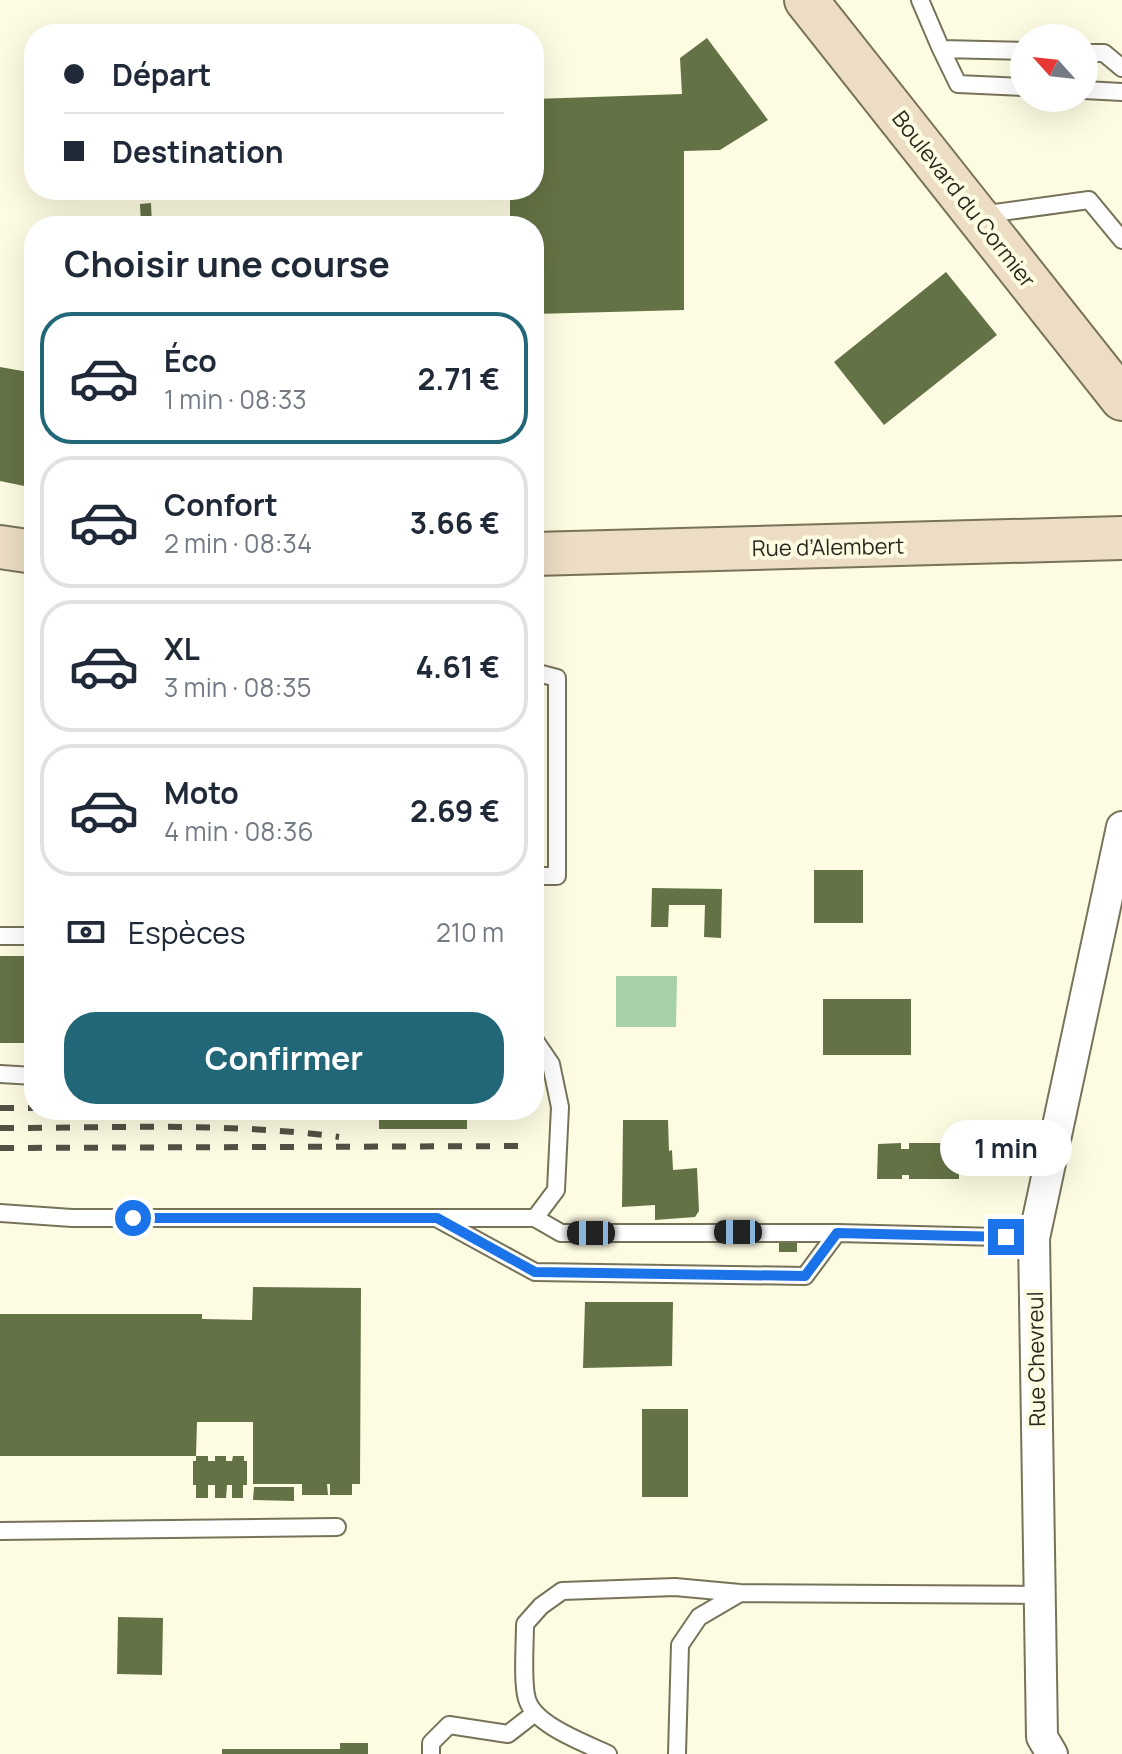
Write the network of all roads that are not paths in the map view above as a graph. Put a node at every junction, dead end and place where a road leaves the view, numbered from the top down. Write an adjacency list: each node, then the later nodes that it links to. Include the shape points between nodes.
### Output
1 (920, 0): 3 (lane)
2 (810, 1): 10 (street, Boulevard du Cormier)
3 (941, 49): 4 (lane); 7 (lane, via 958,84)
4 (1010, 51)
5 (1098, 53): 6 (lane)
6 (1122, 68)
7 (1010, 86)
8 (1098, 91): 9 (lane)
9 (1122, 92)
10 (977, 216): 11 (lane, via 1089,200); 12 (street, Boulevard du Cormier)
11 (1122, 240)
12 (1122, 399)
13 (1122, 538): 16 (street, Rue d’Alembert)
14 (0, 547): 15 (street)
15 (24, 551)
16 (544, 554)
17 (544, 675): 19 (lane, via 557,678 557,876)
18 (1122, 827): 20 (street, Rue Chevreul)
19 (544, 876)
20 (1114, 912): 30 (street, Rue Chevreul)
21 (0, 936): 22 (lane)
22 (24, 936)
23 (544, 1054): 28 (lane, via 560,1107 556,1190)
24 (0, 1074): 25 (lane)
25 (24, 1075)
26 (0, 1213): 27 (lane, via 72,1218)
27 (437, 1218): 28 (lane); 29 (lane, via 535,1272 805,1276)
28 (535, 1218): 29 (lane, via 561,1233)
29 (837, 1233): 30 (lane)
30 (1034, 1238): 34 (street, Rue Chevreul)
31 (337, 1527): 32 (lane)
32 (0, 1531)
33 (740, 1593): 34 (lane); 35 (lane, via 675,1587 562,1591 525,1624 527,1699); 38 (lane, via 699,1617 680,1645)
34 (1040, 1595): 39 (street, Rue Chevreul, via 1042,1737)
35 (535, 1713): 36 (lane, via 508,1734 449,1725 431,1743); 37 (lane)
36 (431, 1754)
37 (608, 1754)
38 (677, 1754)
39 (1052, 1754)

